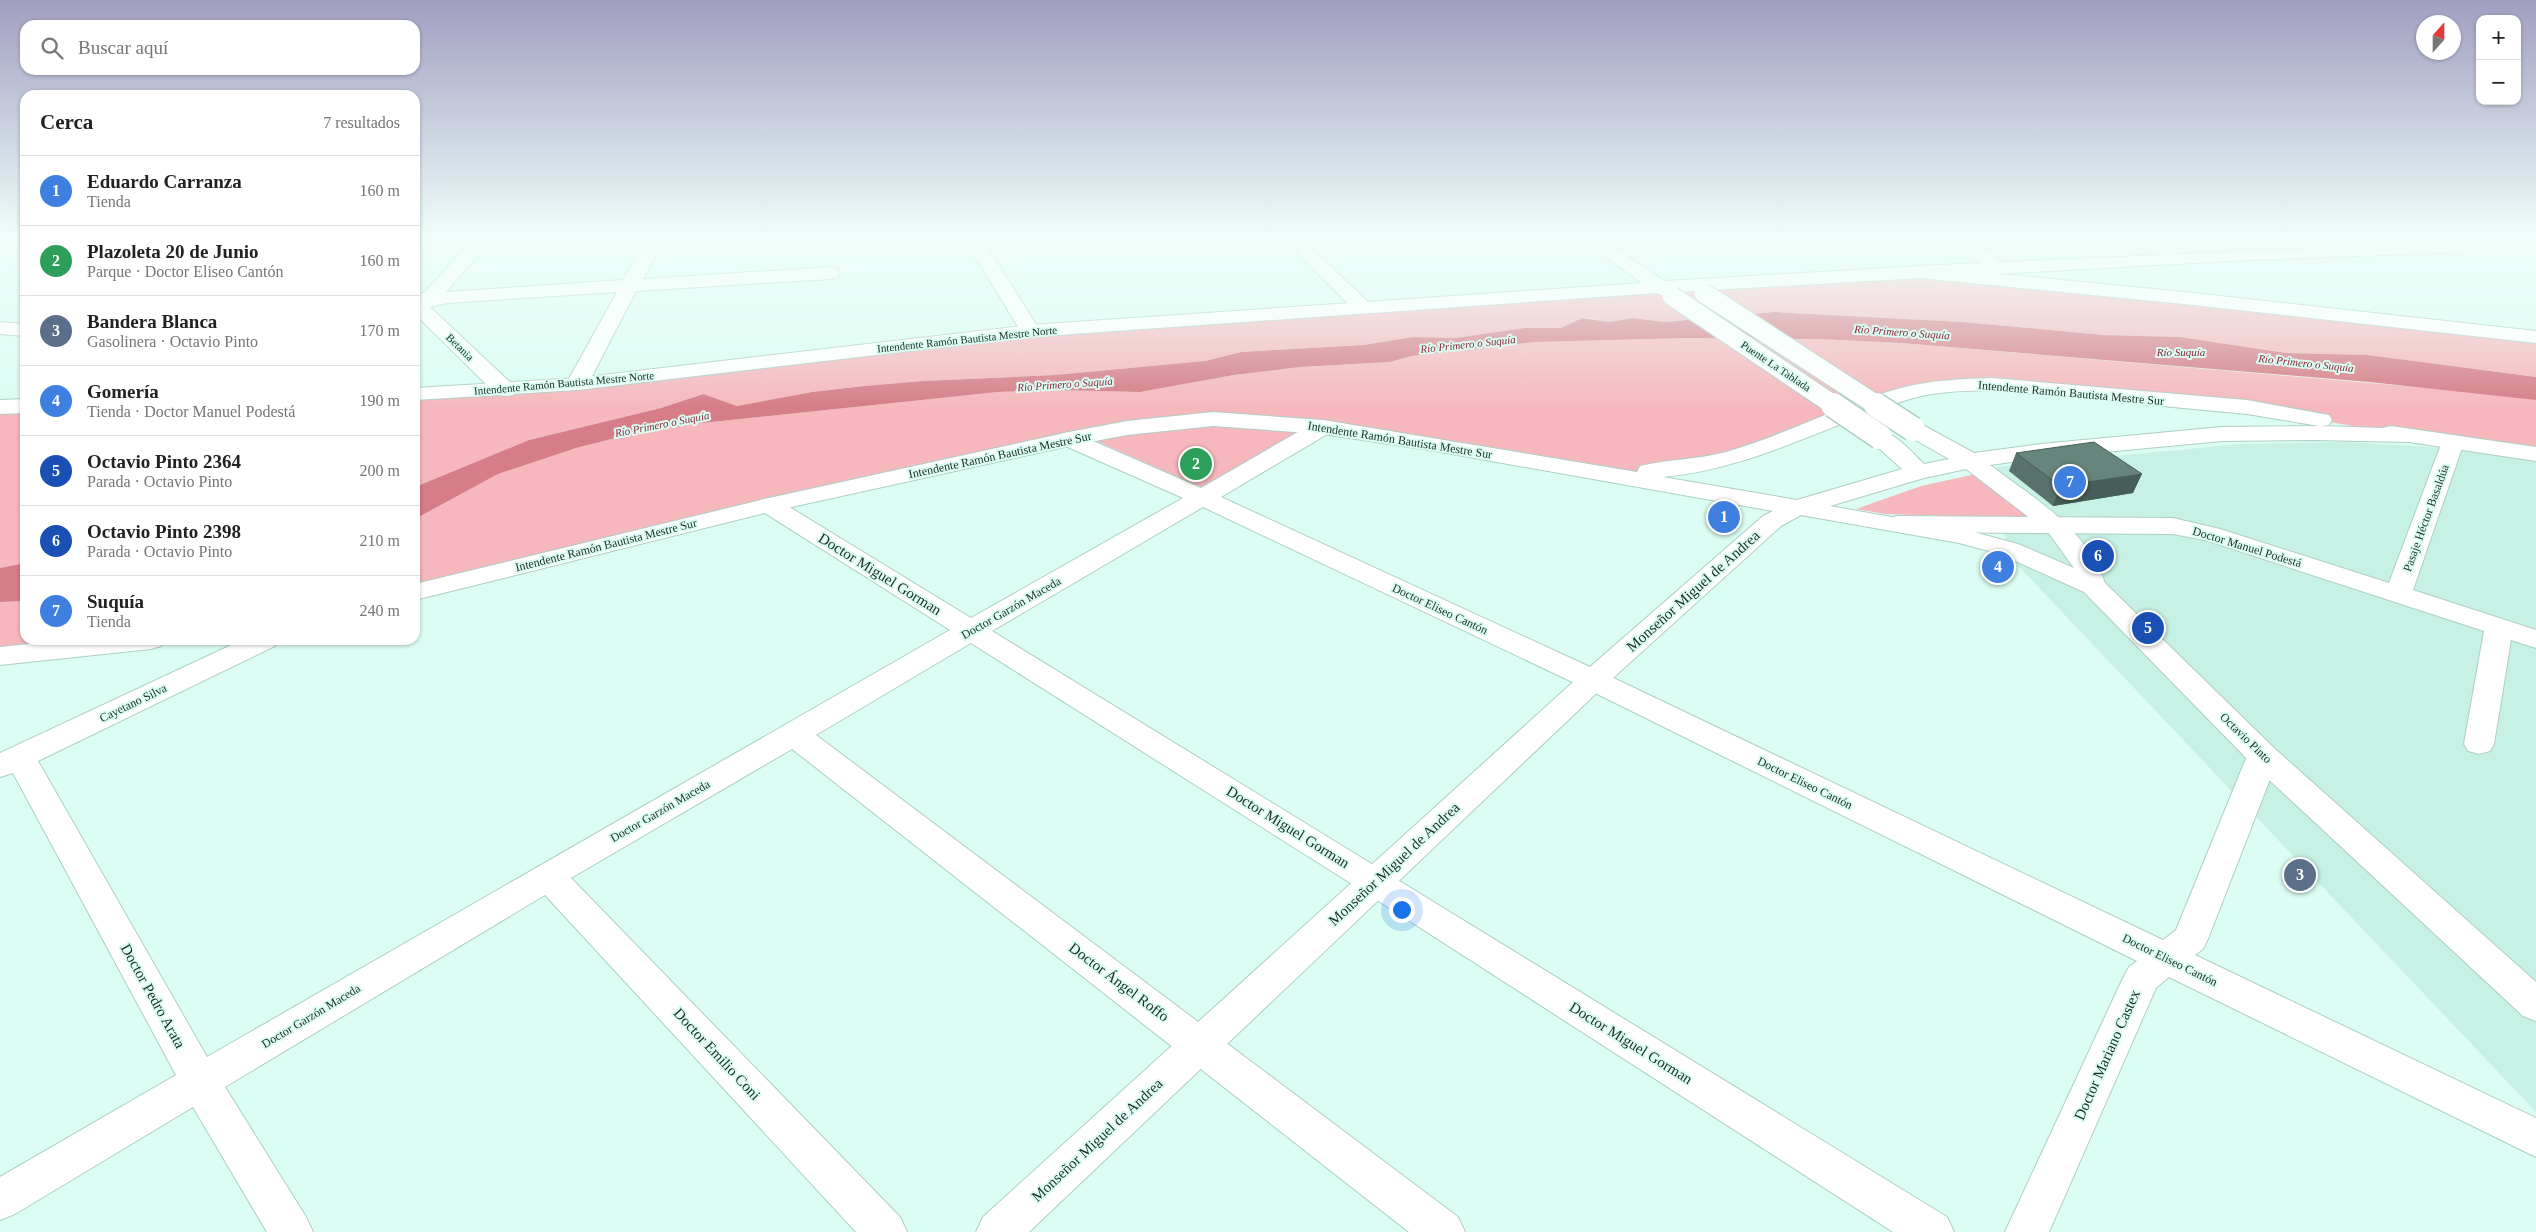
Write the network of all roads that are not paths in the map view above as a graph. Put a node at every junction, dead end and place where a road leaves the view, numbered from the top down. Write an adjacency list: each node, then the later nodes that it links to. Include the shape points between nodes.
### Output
1 (435, 292): 10 (street)
2 (523, 292): 11 (street, via 448,297)
3 (626, 292): 18 (street)
4 (1006, 292): 16 (street)
5 (1347, 292): 12 (street)
6 (1560, 292): 12 (street, Intendente Ramón Bautista Mestre Norte)
7 (1680, 292): 29 (street, Puente La Tablada, bridge, via 1880,437)
8 (1703, 292): 28 (street, Puente La Tablada, bridge, via 1913,429)
9 (2136, 292): 17 (street, Intendente Ramón Bautista Mestre Norte)
10 (420, 301)
11 (420, 303)
12 (1363, 308): 16 (street, Intendente Ramón Bautista Mestre Norte)
13 (420, 309): 19 (street, Betania)
14 (0, 328): 15 (street)
15 (20, 330)
16 (1030, 331): 18 (street, Intendente Ramón Bautista Mestre Norte)
17 (2536, 337)
18 (577, 384): 19 (street, Intendente Ramón Bautista Mestre Norte)
19 (505, 390): 20 (street, Intendente Ramón Bautista Mestre Norte)
20 (420, 394)
21 (20, 406): 22 (street)
22 (0, 407)
23 (1324, 427): 25 (street, Intendente Ramón Bautista Mestre Sur, via 1213,419 1127,428); 30 (street, Intendente Ramón Bautista Mestre Sur); 31 (street, Doctor Garzón Maceda)
24 (2408, 436): 26 (street, Intendente Ramón Bautista Mestre Sur); 28 (street, Intendente Ramón Bautista Mestre Sur, via 2305,432 2222,434 2041,450); 30 (street, Intendente Ramón Bautista Mestre Sur, via 2247,407 1992,384 1957,385 1908,393 1735,457 1694,467)
25 (1070, 439): 31 (street, Doctor Eliseo Cantón); 32 (street, Intendente Ramón Bautista Mestre Sur)
26 (2454, 442): 27 (street, Intendente Ramón Bautista Mestre Sur); 38 (street, Pasaje Héctor Basaldúa)
27 (2536, 454)
28 (1970, 461): 29 (street, Intendente Ramón Bautista Mestre Sur); 35 (street, Octavio Pinto)
29 (1919, 472): 33 (street, Intendente Ramón Bautista Mestre Sur)
30 (1594, 473): 33 (street, Intendente Ramón Bautista Mestre Sur)
31 (1204, 498): 40 (street, Doctor Garzón Maceda); 45 (street, Doctor Eliseo Cantón)
32 (769, 505): 37 (street, Intendente Ramón Bautista Mestre Sur); 40 (street, Doctor Miguel Gorman)
33 (1799, 507): 34 (street); 45 (street, Monseñor Miguel de Andrea, via 1772,521)
34 (1886, 524): 35 (street, Doctor Manuel Podestá); 36 (street, via 1961,536 2009,549)
35 (2057, 527): 36 (street, Octavio Pinto, via 2085,562); 38 (street, Doctor Manuel Podestá, via 2173,526 2212,534)
36 (2094, 586): 48 (street, Octavio Pinto)
37 (420, 591)
38 (2398, 594): 39 (street, Doctor Manuel Podestá)
39 (2499, 627): 41 (street, Doctor Manuel Podestá); 47 (street)
40 (970, 631): 46 (street, Doctor Garzón Maceda); 51 (street, Doctor Miguel Gorman)
41 (2536, 639)
42 (104, 645): 44 (street)
43 (254, 645): 49 (street, Cayetano Silva)
44 (0, 656)
45 (1593, 680): 51 (street, Monseñor Miguel de Andrea); 52 (street, Doctor Eliseo Cantón)
46 (794, 734): 50 (street, Doctor Garzón Maceda); 54 (street, Doctor Ángel Roffo)
47 (2479, 744)
48 (2263, 756): 52 (street, Doctor Mariano Castex, via 2190,939); 53 (street, Octavio Pinto)
49 (10, 761): 55 (street, Doctor Pedro Arata)
50 (548, 876): 55 (street, Doctor Garzón Maceda); 59 (street, Doctor Emilio Coni)
51 (1375, 882): 54 (street, Monseñor Miguel de Andrea); 62 (street, Doctor Miguel Gorman)
52 (2166, 958): 56 (street, Doctor Eliseo Cantón); 63 (street, Doctor Mariano Castex, via 2142,978)
53 (2536, 1005)
54 (1200, 1044): 60 (street, Monseñor Miguel de Andrea); 61 (street, Doctor Ángel Roffo)
55 (200, 1082): 57 (street, Doctor Garzón Maceda); 58 (street, Doctor Pedro Arata)
56 (2536, 1138)
57 (0, 1200)
58 (291, 1232)
59 (885, 1232)
60 (998, 1232)
61 (1443, 1232)
62 (1932, 1232)
63 (2028, 1232)

